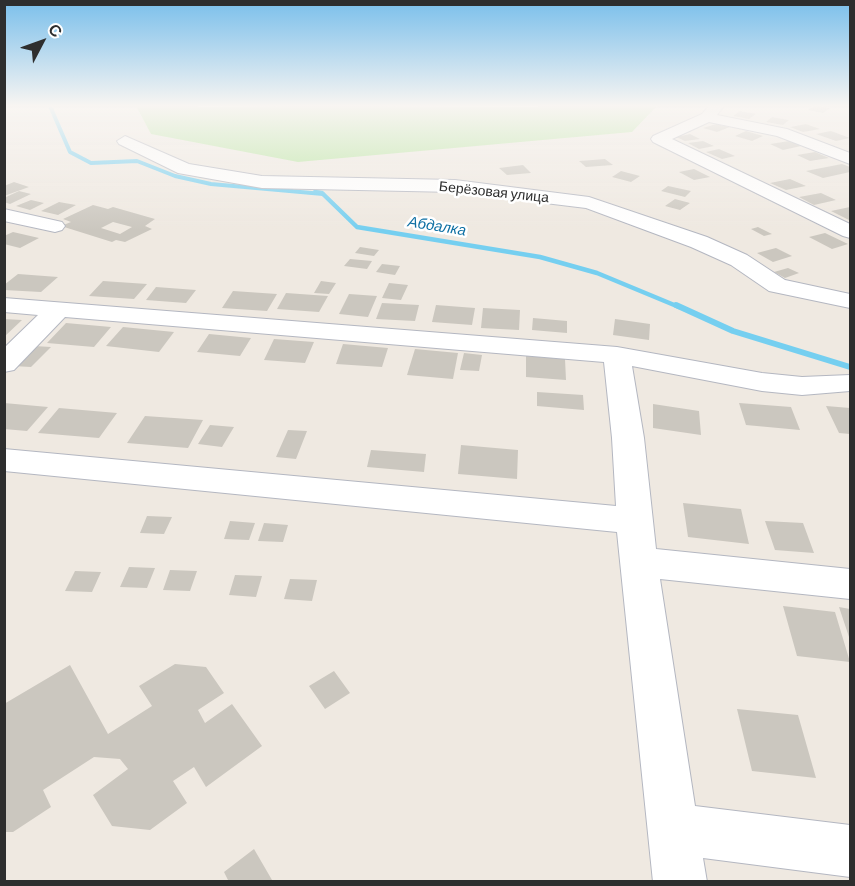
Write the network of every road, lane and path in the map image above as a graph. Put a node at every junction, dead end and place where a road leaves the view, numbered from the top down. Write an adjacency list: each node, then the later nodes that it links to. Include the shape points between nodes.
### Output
1 (138, 147): 8 (street, Берёзовая улица, via 184,169 262,182 454,186 588,203 729,255 777,286)
2 (676, 147): 7 (street)
3 (820, 147): 4 (street)
4 (850, 159)
5 (4, 215): 6 (street)
6 (55, 226)
7 (850, 232)
8 (850, 301)
9 (4, 305): 10 (street)
10 (58, 310): 11 (street); 12 (street)
11 (617, 355): 13 (street, via 762,382 802,386); 15 (street)
12 (4, 364)
13 (848, 383)
14 (4, 460): 15 (street)
15 (634, 520): 16 (street)
16 (639, 562): 17 (street); 18 (street)
17 (850, 584)
18 (673, 829): 19 (street); 20 (street)
19 (850, 851)
20 (680, 882)

